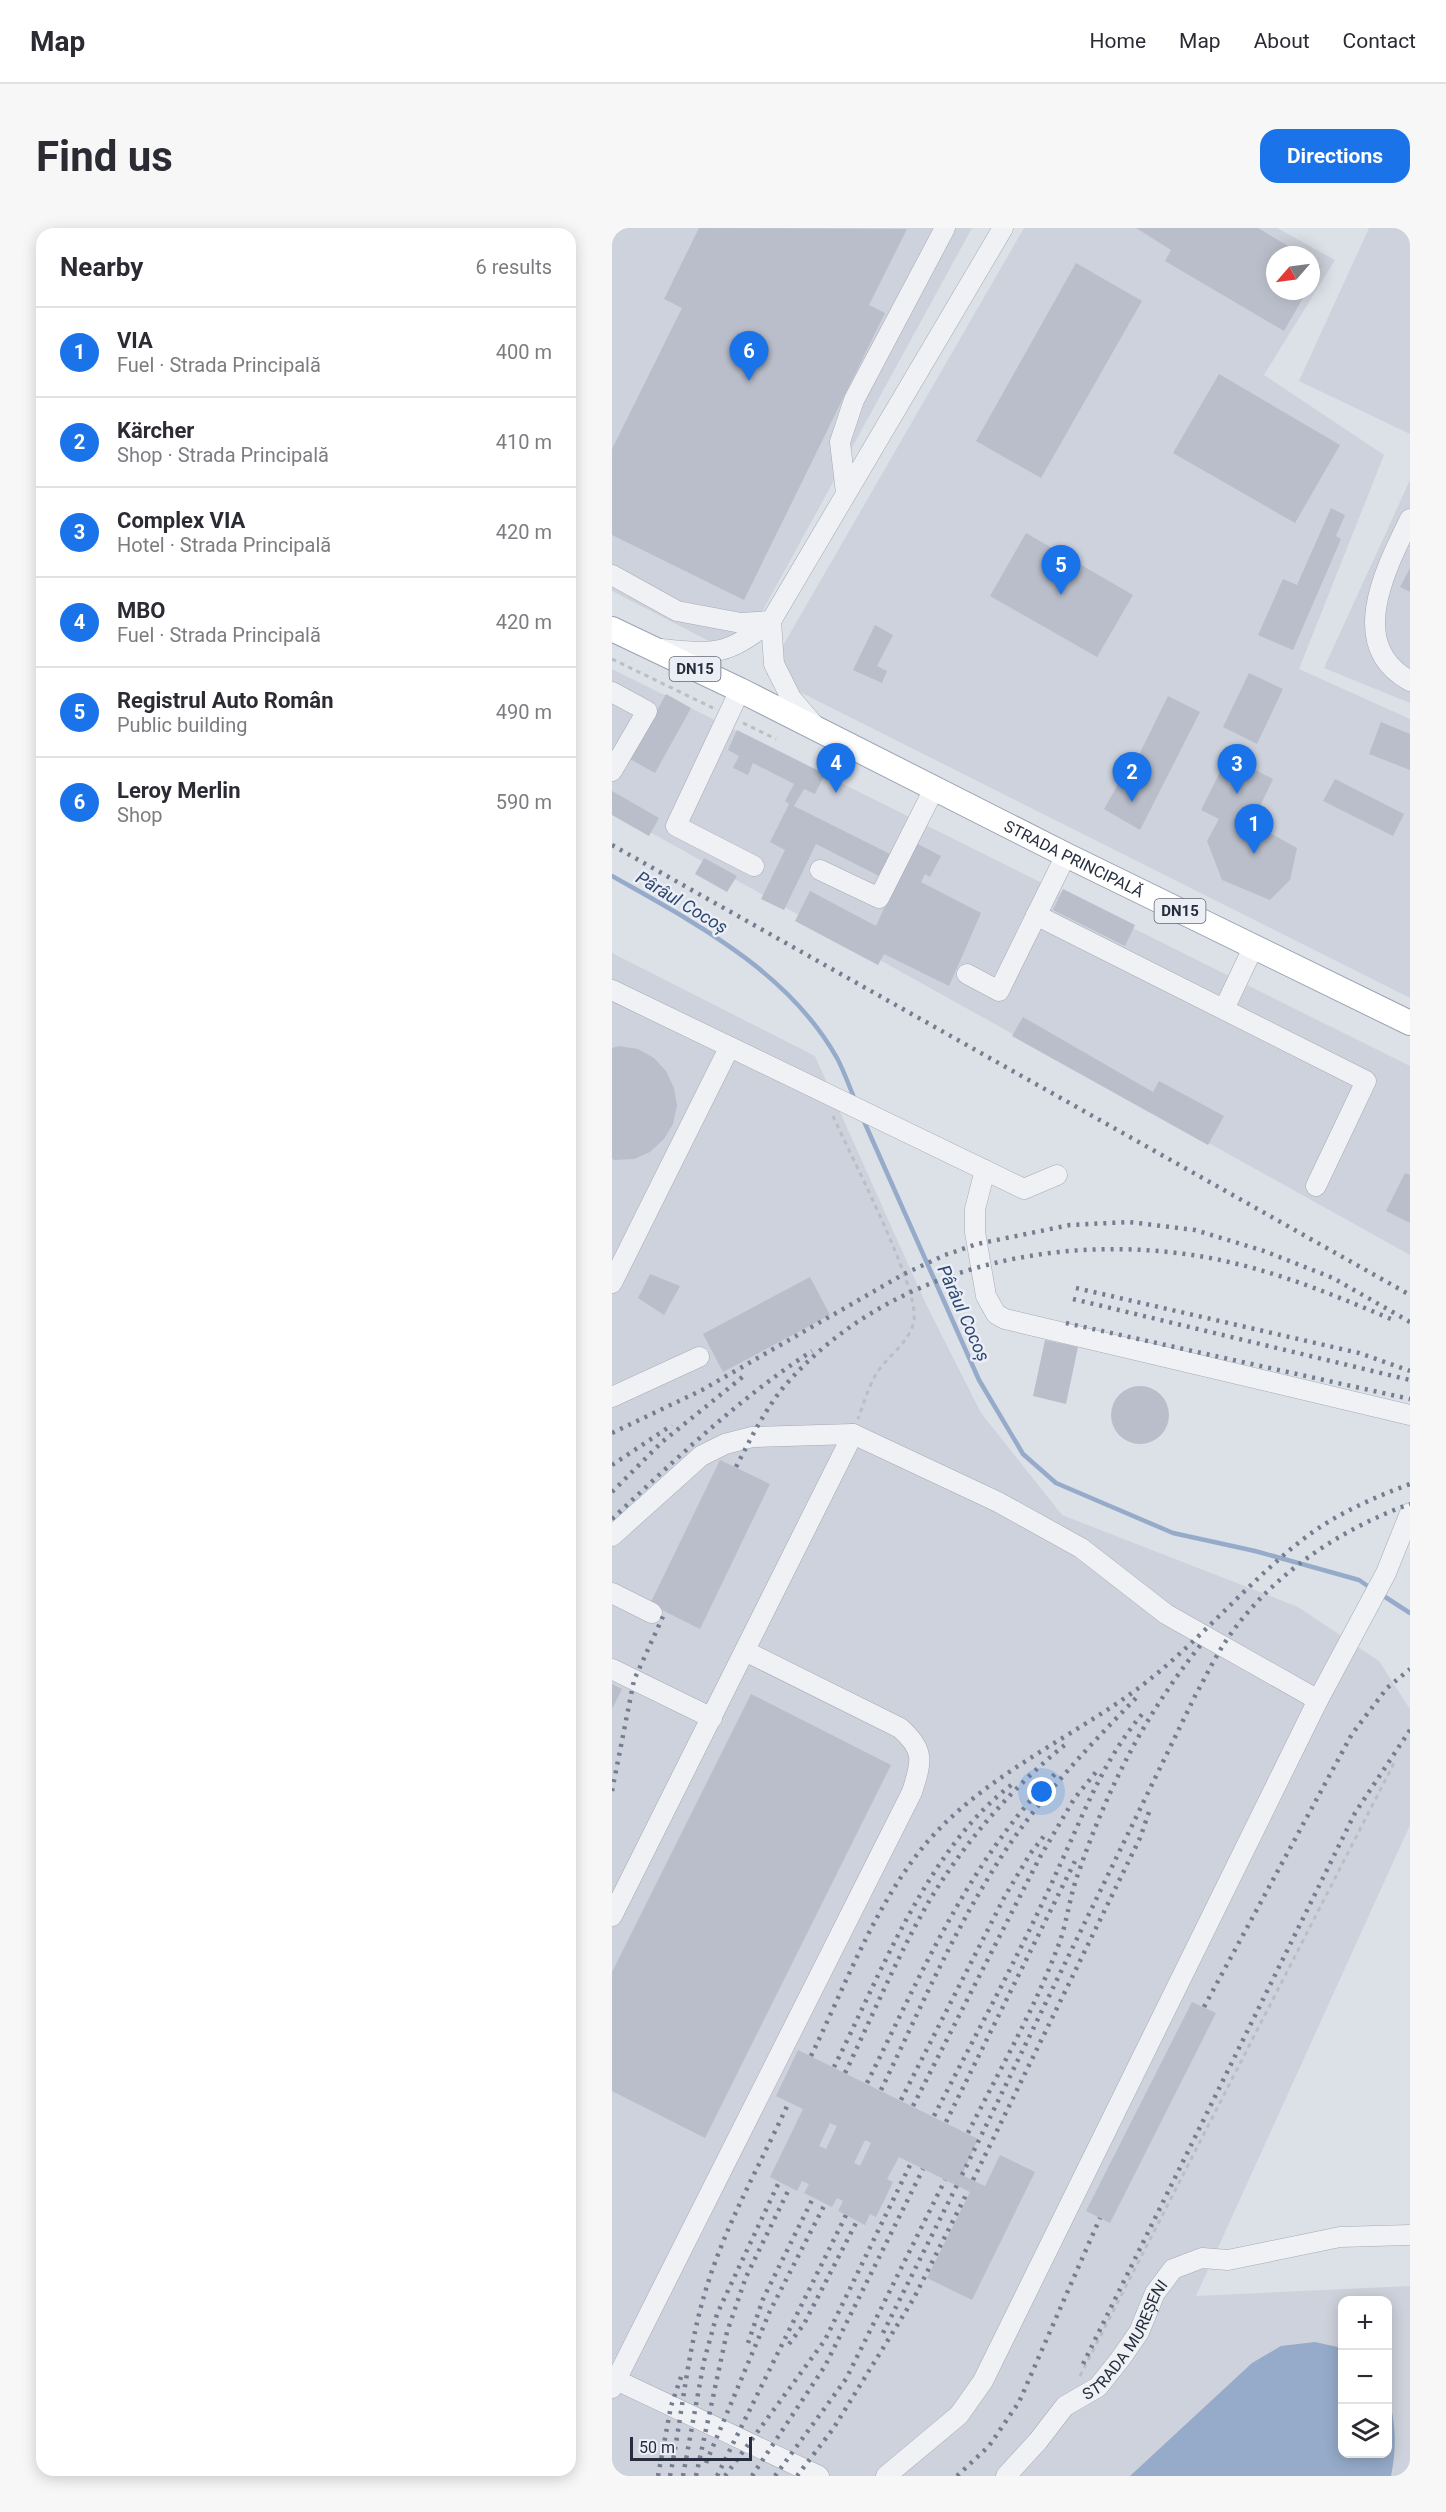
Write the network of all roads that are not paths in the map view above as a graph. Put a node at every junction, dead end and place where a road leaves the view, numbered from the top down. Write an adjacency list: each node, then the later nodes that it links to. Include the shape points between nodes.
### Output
1 (945, 228): 3 (street, via 854,400 840,442)
2 (1003, 228): 3 (street)
3 (846, 493): 6 (street)
4 (1410, 519): 9 (street, via 1374,608 1375,634 1387,662)
5 (612, 575): 6 (street, via 678,611 741,623)
6 (771, 621): 8 (street, via 740,644 708,654); 12 (street, via 774,664 791,698)
7 (612, 629): 8 (main road, DN15)
8 (650, 648): 10 (main road, DN15)
9 (1410, 681)
10 (740, 690): 12 (main road, STRADA PRINCIPALĂ / DN15); 16 (street, via 676,826)
11 (612, 692): 13 (street, via 647,711)
12 (819, 731): 14 (main road, STRADA PRINCIPALĂ / DN15)
13 (612, 771)
14 (934, 789): 15 (main road, STRADA PRINCIPALĂ / DN15); 17 (street, via 879,898)
15 (1066, 855): 18 (street); 19 (main road, STRADA PRINCIPALĂ / DN15)
16 (754, 866)
17 (820, 870)
18 (1036, 915): 20 (street, via 999,991); 22 (street)
19 (1253, 948): 22 (street); 23 (main road, STRADA PRINCIPALĂ / DN15)
20 (967, 974)
21 (612, 990): 24 (street)
22 (1224, 1009): 27 (street, via 1366,1081)
23 (1410, 1023)
24 (729, 1048): 25 (street); 28 (street)
25 (985, 1170): 26 (street, via 1024,1190); 31 (street, via 974,1221 986,1296 996,1314)
26 (1057, 1175)
27 (1316, 1186)
28 (612, 1283)
29 (699, 1357): 30 (street)
30 (612, 1397)
31 (1410, 1415)
32 (853, 1434): 34 (street, via 752,1437 725,1444 701,1456); 37 (street); 39 (street, via 998,1502 1081,1548 1166,1614)
33 (1410, 1513): 39 (street, via 1369,1608)
34 (612, 1536)
35 (612, 1593): 36 (street)
36 (652, 1613)
37 (745, 1651): 40 (street); 44 (street, via 900,1728 914,1741 921,1756 918,1774)
38 (612, 1669): 40 (street)
39 (1318, 1700): 46 (street, via 983,2381 959,2415)
40 (712, 1718): 41 (street)
41 (618, 1890): 42 (street)
42 (612, 1916)
43 (1410, 2235): 47 (street, STRADA MUREȘENI, via 1340,2237 1228,2260 1202,2258 1173,2269 1155,2293 1139,2332 1098,2387 1065,2406)
44 (613, 2382): 45 (street)
45 (819, 2476)
46 (886, 2476)
47 (1006, 2476)

